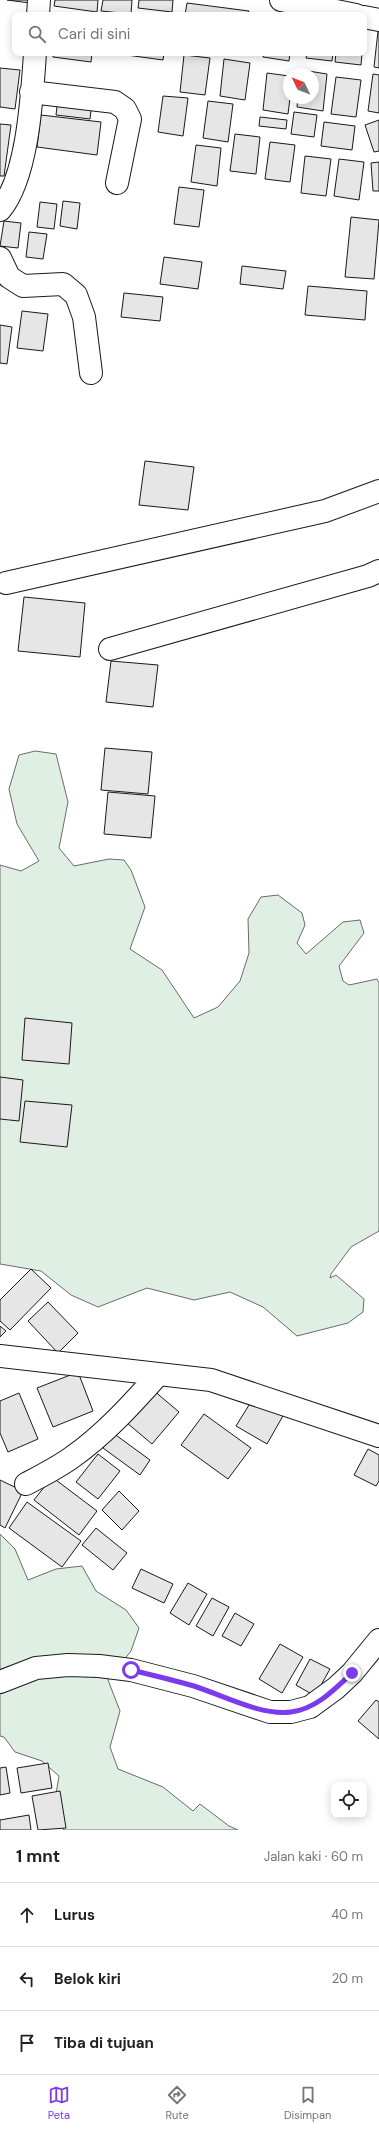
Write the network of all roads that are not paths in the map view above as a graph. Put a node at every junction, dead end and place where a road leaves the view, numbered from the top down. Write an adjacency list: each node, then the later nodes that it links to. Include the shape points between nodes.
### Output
1 (39, 0): 3 (street)
2 (281, 0): 4 (street)
3 (38, 12)
4 (341, 12)
5 (367, 18): 6 (street)
6 (379, 20)
7 (35, 56): 8 (street)
8 (31, 92): 9 (street, via 116,102 125,109 130,118); 10 (street, via 21,167 8,201)
9 (117, 183)
10 (0, 210)
11 (0, 258): 12 (street, via 9,277 23,286 63,284 76,295 84,317)
12 (91, 373)
13 (379, 492): 15 (street, via 325,511)
14 (379, 571): 16 (street)
15 (6, 583)
16 (110, 649)
17 (0, 1356): 18 (street)
18 (157, 1376): 19 (street, via 211,1380); 20 (street, via 131,1406 91,1442 70,1459)
19 (379, 1436)
20 (26, 1484)
21 (379, 1640): 22 (street, via 336,1688 310,1707 291,1712 270,1712 193,1686 131,1670 99,1666 36,1668)
22 (0, 1682)

